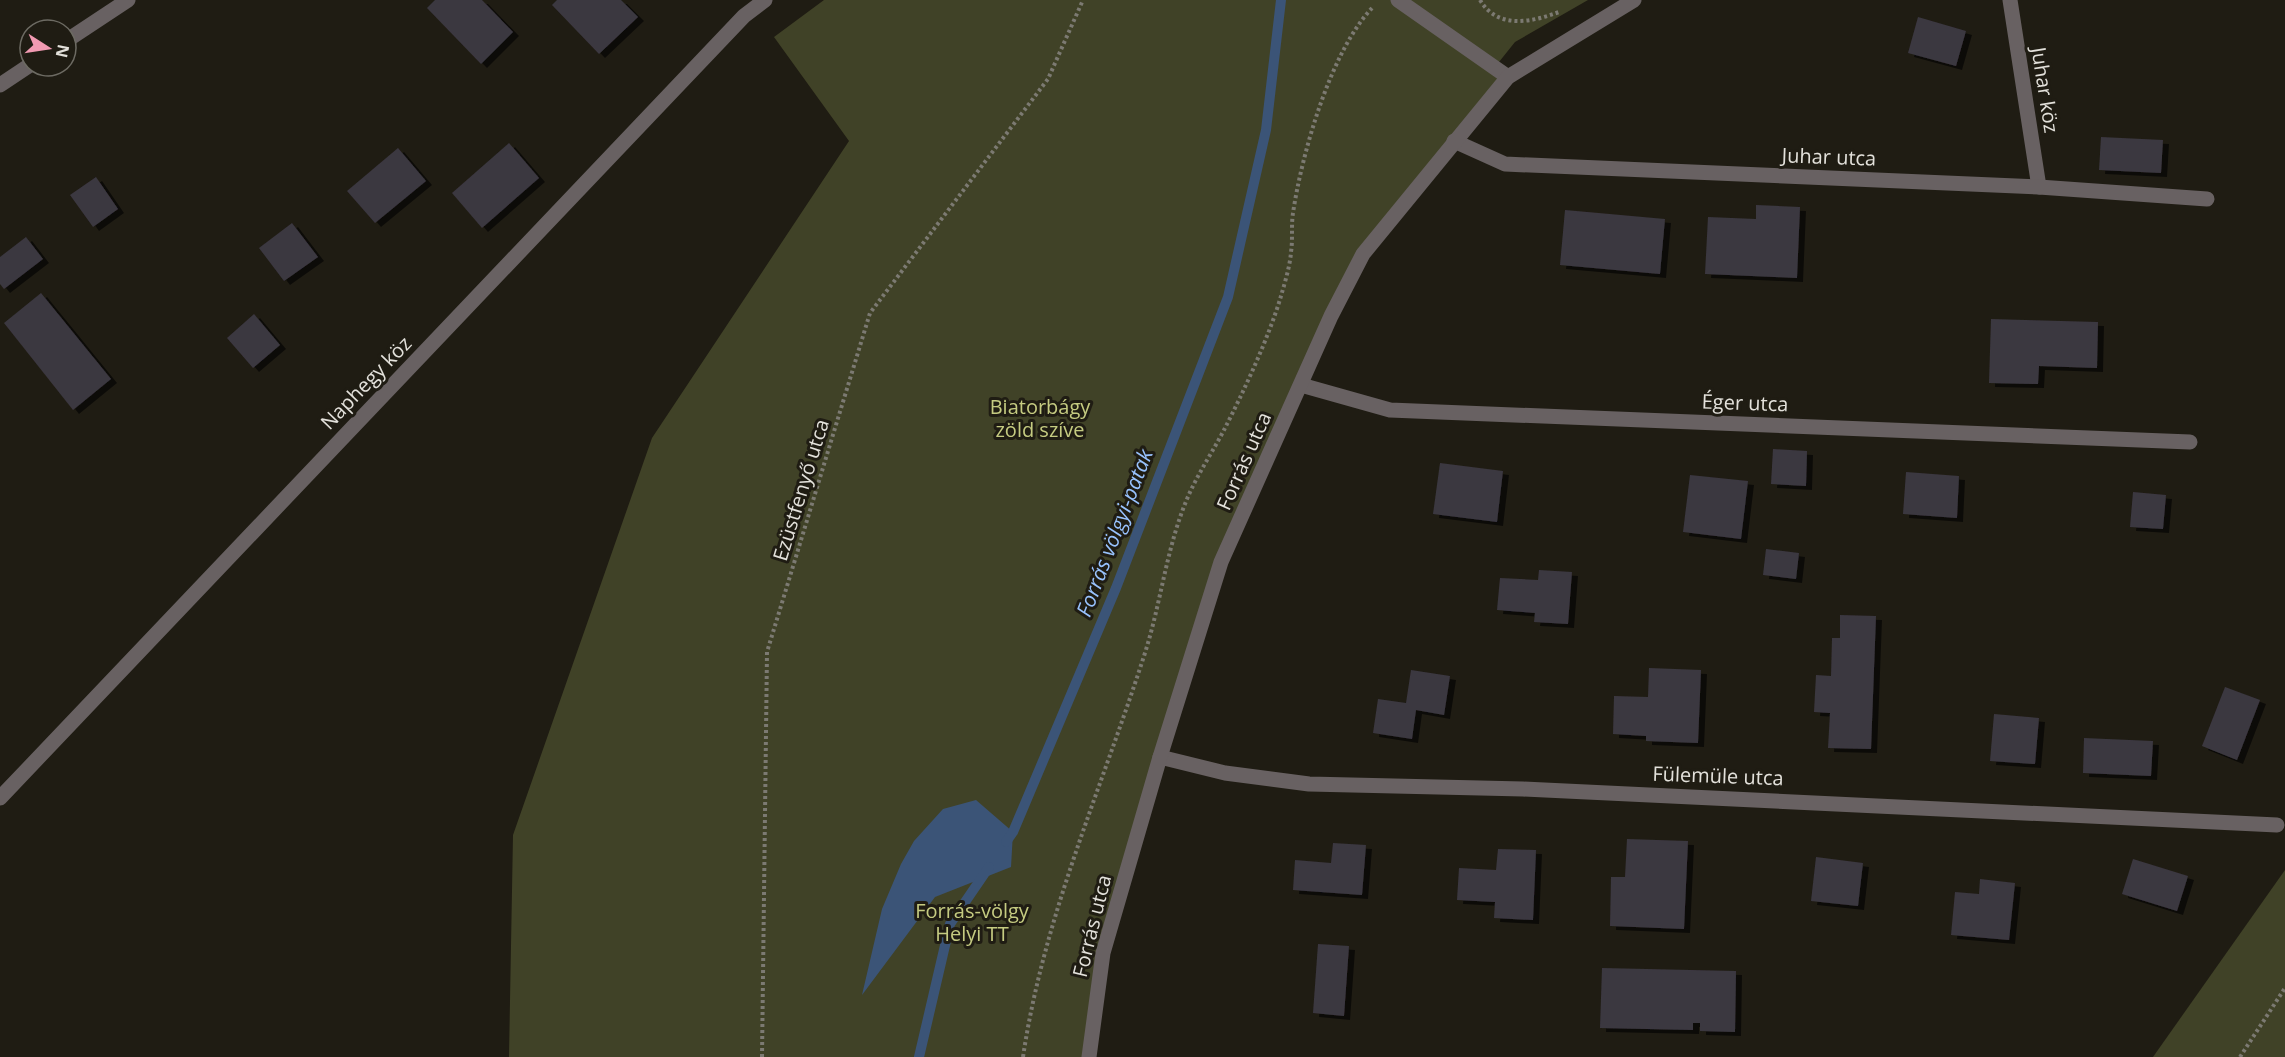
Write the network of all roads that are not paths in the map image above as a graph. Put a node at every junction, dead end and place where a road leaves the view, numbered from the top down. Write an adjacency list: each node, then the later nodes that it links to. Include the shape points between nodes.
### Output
1 (128, 0): 6 (street)
2 (765, 0): 16 (street, Naphegy köz, via 744,16)
3 (1398, 0): 8 (street)
4 (1634, 0): 8 (street, Forrás utca)
5 (2010, 0): 11 (street, Juhar köz)
6 (78, 33)
7 (18, 73): 9 (street)
8 (1508, 76): 10 (street, Forrás utca)
9 (0, 85)
10 (1454, 141): 11 (street, Juhar utca, via 1505,164); 13 (street, Forrás utca, via 1363,254)
11 (2039, 187): 12 (street, Juhar utca)
12 (2207, 199)
13 (1301, 385): 14 (street, Éger utca, via 1390,410); 15 (street, Forrás utca, via 1221,562)
14 (2190, 442)
15 (1160, 757): 17 (street, Fülemüle utca, via 1225,773 1309,784 1535,789); 18 (street, Forrás utca, via 1103,953)
16 (0, 798)
17 (2277, 825)
18 (1089, 1057)

